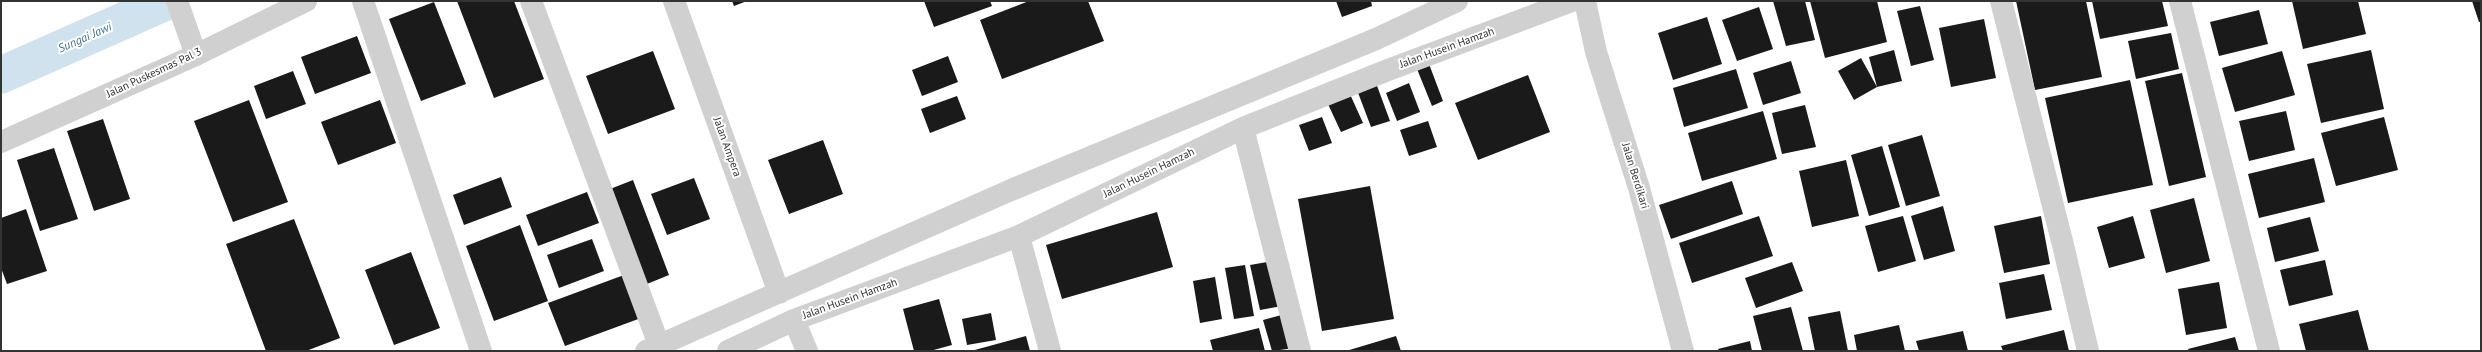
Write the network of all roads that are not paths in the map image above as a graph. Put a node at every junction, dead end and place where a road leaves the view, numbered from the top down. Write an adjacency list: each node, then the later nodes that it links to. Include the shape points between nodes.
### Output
1 (306, 1): 12 (street, Jalan Puskesmas Pal 3)
2 (363, 1): 20 (street)
3 (531, 1): 19 (street)
4 (674, 1): 17 (street, Jalan Ampera)
5 (1457, 1): 11 (street)
6 (1572, 1): 13 (street, Jalan Husein Hamzah)
7 (1585, 1): 25 (street, Jalan Berdikari, via 1596,52 1640,188)
8 (2001, 1): 26 (street, via 2064,246)
9 (2180, 1): 27 (street)
10 (179, 8): 12 (street)
11 (1376, 39): 13 (street); 17 (street, via 1011,190)
12 (196, 55): 15 (street, Jalan Puskesmas Pal 3)
13 (1388, 70): 14 (street, Jalan Husein Hamzah)
14 (1243, 128): 16 (street, Jalan Husein Hamzah); 24 (street)
15 (1, 142)
16 (1019, 236): 18 (street, Jalan Husein Hamzah); 23 (street)
17 (779, 293): 19 (street)
18 (794, 320): 21 (street, Jalan Husein Hamzah); 22 (street)
19 (653, 348)
20 (481, 351)
21 (728, 351)
22 (807, 351)
23 (1050, 351)
24 (1300, 351)
25 (1683, 351)
26 (2088, 351)
27 (2269, 351)

